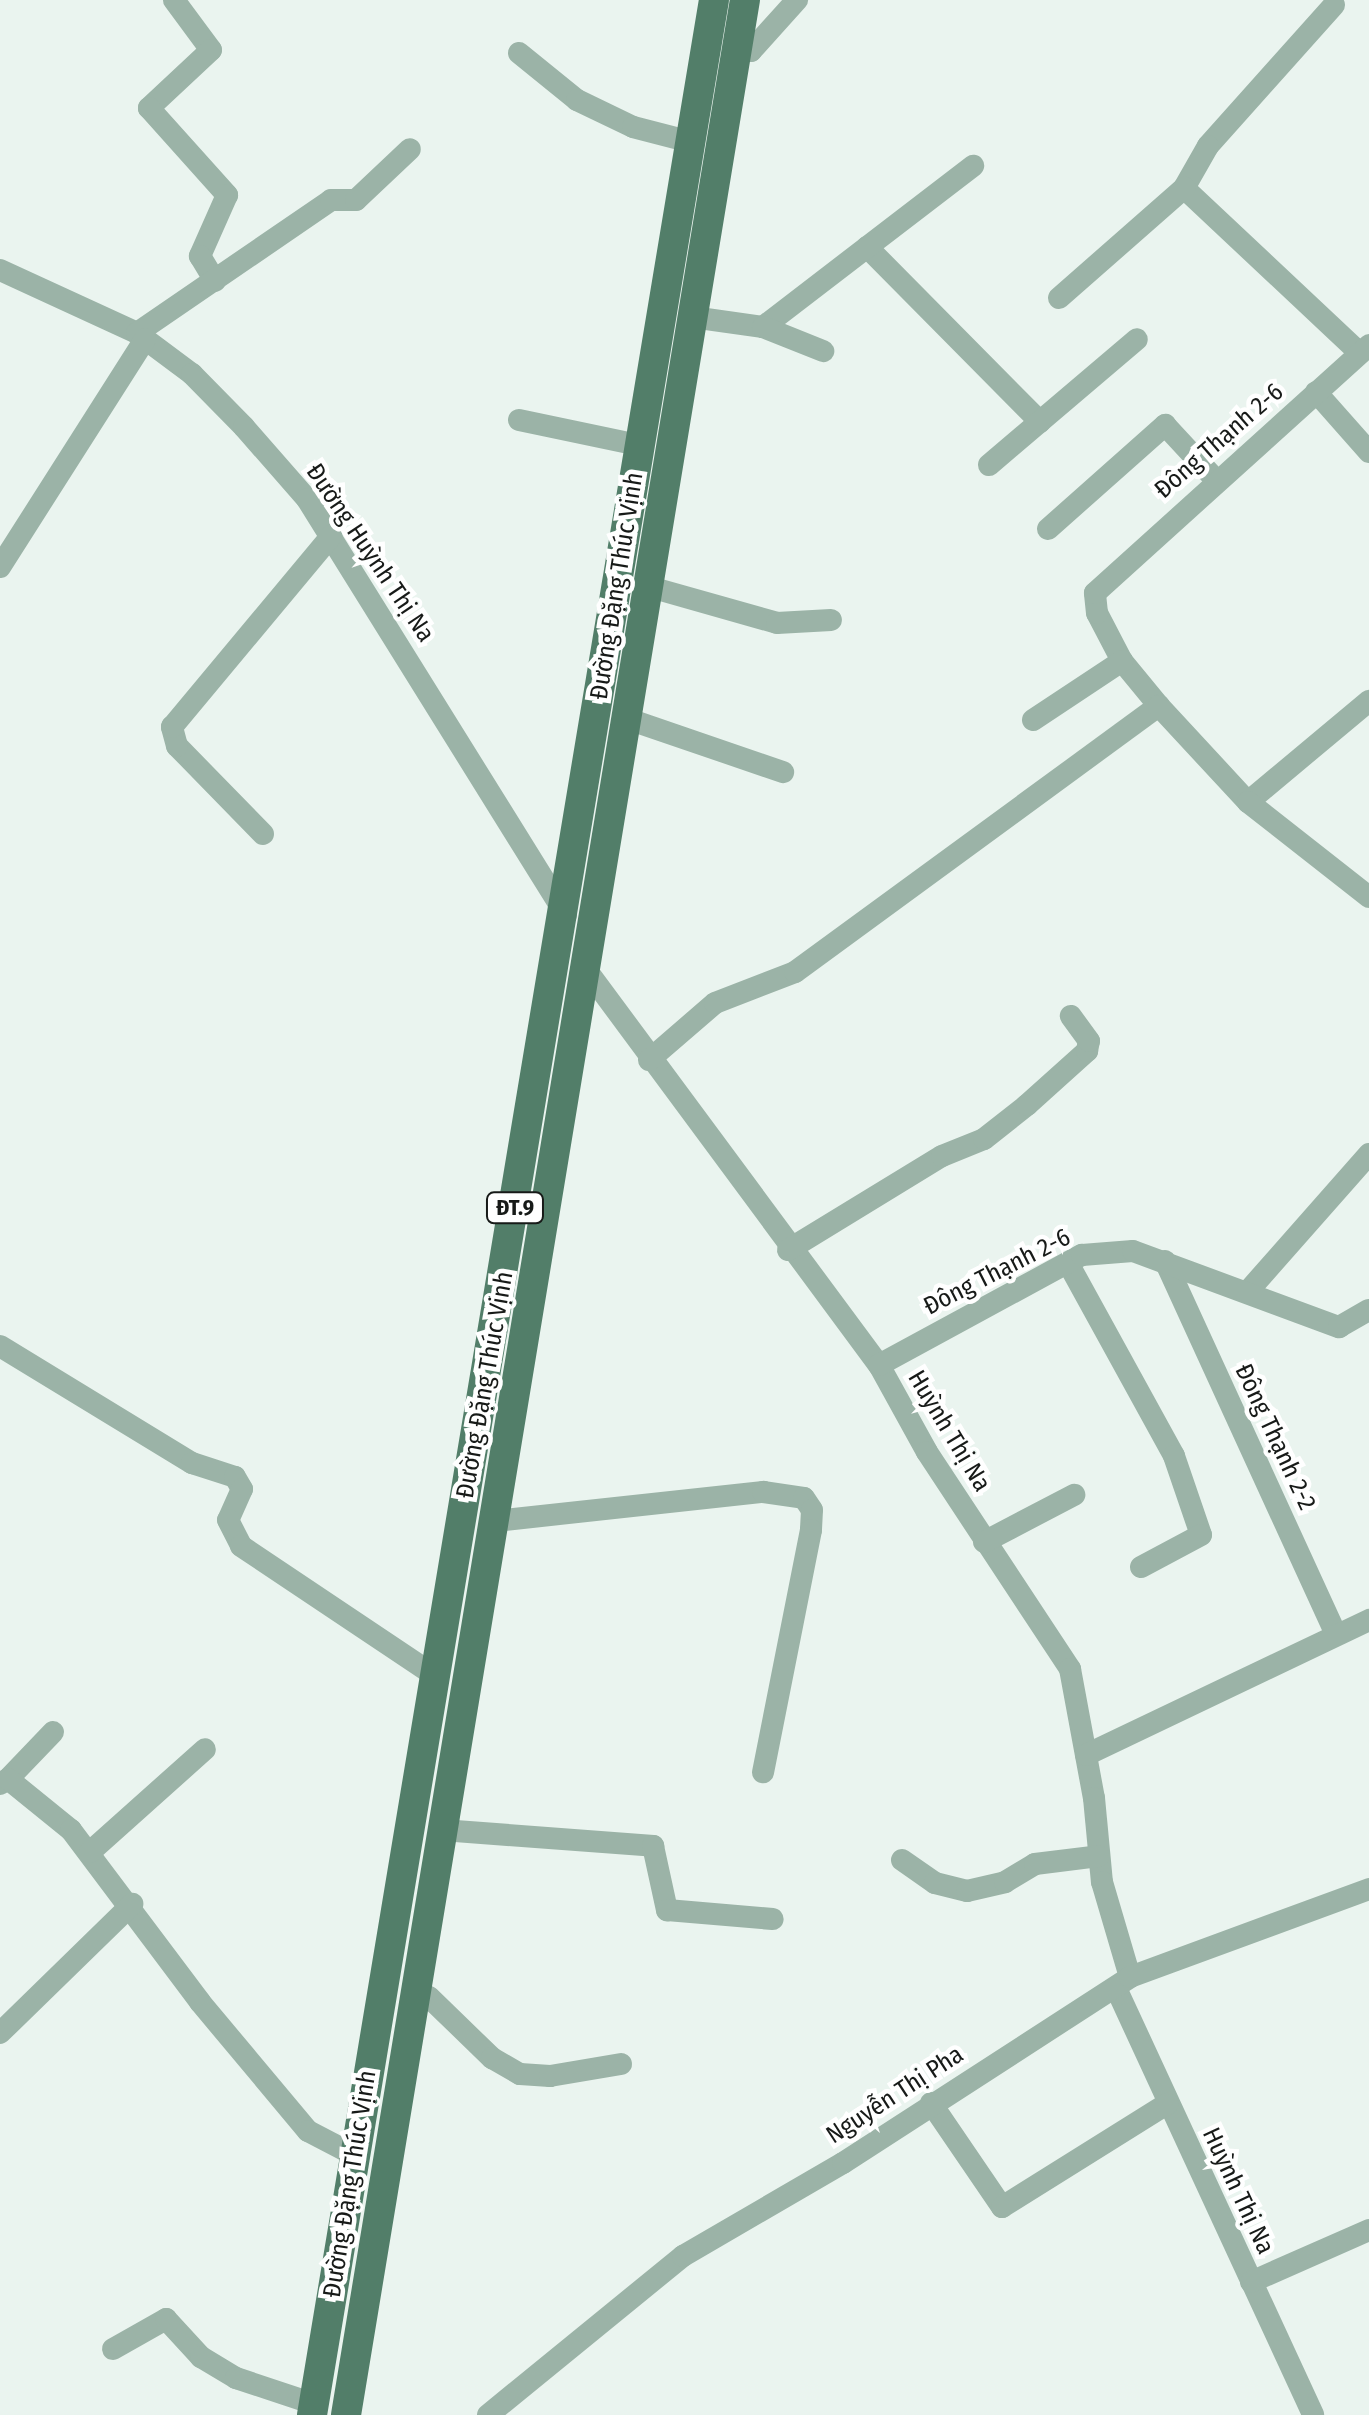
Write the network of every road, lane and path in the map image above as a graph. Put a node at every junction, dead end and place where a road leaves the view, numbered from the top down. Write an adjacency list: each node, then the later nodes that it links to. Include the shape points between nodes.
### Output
1 (174, 0): 14 (street, via 211,50 149,108 227,195 200,256)
2 (714, 0): 8 (main road, Đường Đặng Thúc Vịnh / ĐT.9)
3 (745, 0): 6 (main road, Đường Đặng Thúc Vịnh / ĐT.9)
4 (797, 0): 6 (street, via 751,51)
5 (1334, 5): 11 (street, via 1208,146)
6 (737, 51): 16 (main road, Đường Đặng Thúc Vịnh / ĐT.9)
7 (519, 53): 8 (street, via 577,100 633,127)
8 (691, 142): 25 (main road, Đường Đặng Thúc Vịnh / ĐT.9)
9 (410, 149): 14 (street, via 356,200 330,200)
10 (973, 166): 12 (street)
11 (1184, 188): 15 (street); 20 (street)
12 (867, 248): 17 (street); 24 (street)
13 (0, 270): 18 (street, Đường Huỳnh Thị Na)
14 (214, 281): 18 (street)
15 (1059, 298)
16 (692, 317): 17 (street); 32 (main road, Đường Đặng Thúc Vịnh / ĐT.9)
17 (764, 327): 21 (street)
18 (140, 336): 30 (street, Đường Huỳnh Thị Na, via 244,427); 31 (street)
19 (1137, 339): 24 (street)
20 (1365, 349): 22 (street, Đông Thạnh 2-6)
21 (824, 351)
22 (1316, 392): 26 (street); 28 (street, Đông Thạnh 2-6)
23 (519, 420): 25 (street)
24 (1040, 422): 27 (street)
25 (639, 445): 43 (main road, Đường Đặng Thúc Vịnh / ĐT.9)
26 (1364, 458)
27 (989, 466)
28 (1216, 480): 29 (street, via 1165,425); 34 (street, Đông Thạnh 2-6, via 1106,579 1093,603)
29 (1048, 529)
30 (331, 536): 41 (street, via 172,727 177,746); 43 (street, Đường Huỳnh Thị Na)
31 (0, 567)
32 (650, 587): 33 (street, via 777,623); 37 (main road, Đường Đặng Thúc Vịnh / ĐT.9)
33 (831, 620)
34 (1122, 660): 36 (street); 38 (street)
35 (1369, 701): 40 (street)
36 (1158, 706): 40 (street); 46 (street, via 794,972 726,996)
37 (628, 719): 39 (street); 44 (main road, Đường Đặng Thúc Vịnh / ĐT.9)
38 (1033, 720)
39 (783, 772)
40 (1248, 802): 42 (street)
41 (263, 834)
42 (1369, 897)
43 (566, 914): 61 (main road, Đường Đặng Thúc Vịnh / ĐT.9)
44 (588, 972): 46 (street, Huỳnh Thị Na); 56 (main road, Đường Đặng Thúc Vịnh / ĐT.9)
45 (1071, 1016): 48 (street, via 1089,1041 1087,1051 1028,1104 984,1139 942,1156)
46 (649, 1060): 48 (street, Huỳnh Thị Na)
47 (1369, 1154): 51 (street)
48 (788, 1250): 54 (street, Huỳnh Thị Na)
49 (1165, 1262): 50 (street, Đông Thạnh 2-6, via 1133,1251); 51 (street, Đông Thạnh 2-6); 60 (street, Đông Thạnh 2-2)
50 (1068, 1263): 54 (street, Đông Thạnh 2-6); 58 (street, via 1174,1456 1201,1535)
51 (1250, 1290): 52 (street, Đông Thạnh 2-6, via 1339,1327)
52 (1369, 1310)
53 (0, 1346): 61 (street, via 192,1463 235,1477 242,1489 228,1520 241,1546)
54 (879, 1365): 57 (street, Huỳnh Thị Na)
55 (1074, 1495): 57 (street)
56 (495, 1521): 65 (street, via 763,1492 804,1498 812,1510 811,1530); 67 (main road, Đường Đặng Thúc Vịnh / ĐT.9)
57 (984, 1542): 64 (street, Huỳnh Thị Na, via 1070,1669)
58 (1141, 1567)
59 (1369, 1620): 60 (street)
60 (1336, 1635): 64 (street)
61 (435, 1676): 80 (main road, Đường Đặng Thúc Vịnh / ĐT.9)
62 (52, 1732): 66 (street)
63 (205, 1749): 68 (street)
64 (1086, 1755): 69 (street, Huỳnh Thị Na)
65 (763, 1772)
66 (4, 1782): 68 (street)
67 (442, 1830): 73 (street, via 654,1846 667,1910); 75 (main road, Đường Đặng Thúc Vịnh / ĐT.9)
68 (90, 1852): 72 (street)
69 (1100, 1856): 70 (street, via 1035,1864 1006,1882 967,1891 935,1883); 74 (street, Huỳnh Thị Na)
70 (902, 1860)
71 (1369, 1889): 74 (street, Nguyễn Thị Pha)
72 (132, 1904): 76 (street); 80 (street, via 200,2002 308,2130)
73 (773, 1920)
74 (1123, 1983): 78 (street, Nguyễn Thị Pha); 79 (street, Huỳnh Thị Na)
75 (414, 1996): 77 (street, via 429,1997 492,2058 520,2074); 85 (main road, Đường Đặng Thúc Vịnh / ĐT.9)
76 (0, 2032)
77 (621, 2064)
78 (931, 2102): 79 (street, via 1002,2207); 86 (street, Nguyễn Thị Pha, via 683,2256)
79 (1167, 2104): 82 (street, Huỳnh Thị Na)
80 (354, 2155): 84 (main road, Đường Đặng Thúc Vịnh / ĐT.9)
81 (1369, 2230): 82 (street)
82 (1251, 2282): 87 (street, Huỳnh Thị Na)
83 (113, 2349): 84 (street, via 166,2319 202,2357)
84 (313, 2410)
85 (346, 2415)
86 (488, 2415)
87 (1313, 2415)

